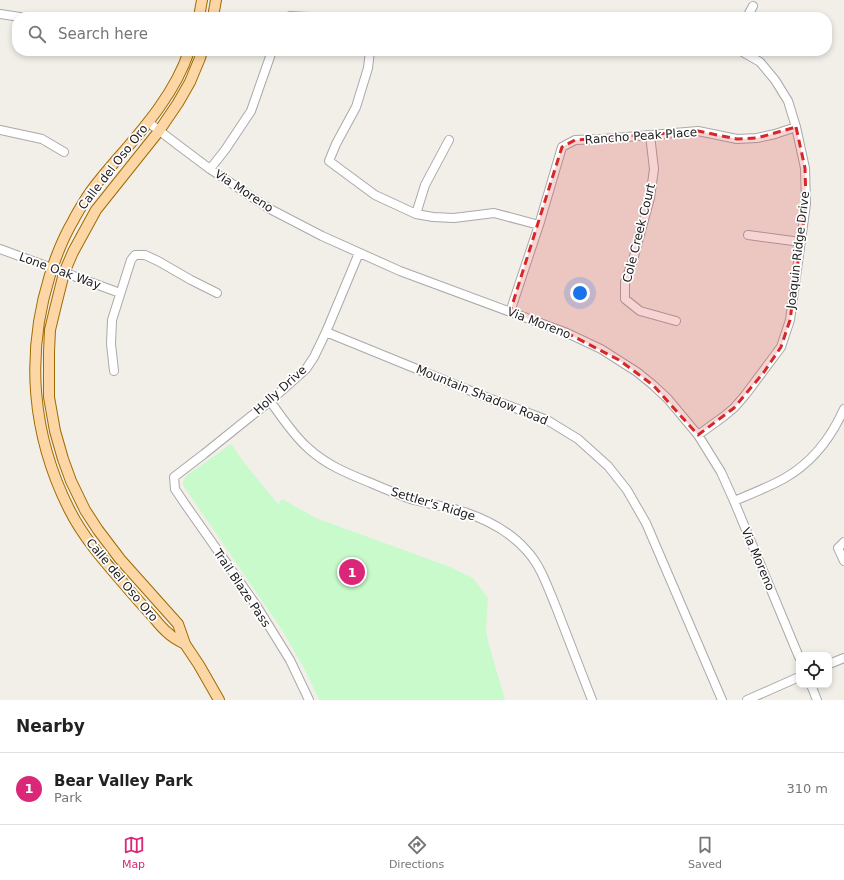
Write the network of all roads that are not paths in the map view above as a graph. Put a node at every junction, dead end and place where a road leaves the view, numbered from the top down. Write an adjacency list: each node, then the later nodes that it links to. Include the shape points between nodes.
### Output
1 (202, 0): 4 (main road)
2 (216, 0): 5 (main road)
3 (753, 6): 6 (street)
4 (200, 12)
5 (214, 12)
6 (750, 12)
7 (0, 14): 8 (street)
8 (12, 16)
9 (187, 56): 14 (main road, Calle del Oso Oro, via 176,80)
10 (200, 56): 17 (main road, Calle del Oso Oro, via 190,82)
11 (270, 56): 21 (street, via 251,111)
12 (369, 56): 22 (street, via 356,107 329,161 375,195)
13 (750, 56): 15 (street, Joaquin Ridge Drive, via 760,62 775,80 788,101)
14 (148, 122): 17 (street, Via Moreno); 28 (main road, Calle del Oso Oro, via 87,197 64,236)
15 (796, 127): 18 (street, Rancho Peak Place, via 757,138 737,139 698,132); 25 (street, Joaquin Ridge Drive, via 805,168 806,204)
16 (0, 130): 20 (street, via 42,140)
17 (159, 131): 21 (street, Via Moreno); 29 (main road, Calle del Oso Oro, via 96,210)
18 (650, 135): 23 (street, Rancho Peak Place, via 576,140 562,147); 33 (street, Cole Creek Court, via 654,169 650,198 625,282 625,299 640,311)
19 (449, 140): 22 (street, via 425,185)
20 (64, 152)
21 (210, 169): 27 (street, Via Moreno, via 270,209)
22 (416, 214): 23 (street, via 454,218 494,213)
23 (539, 225): 32 (street, Rancho Peak Place)
24 (748, 235): 25 (street)
25 (800, 242): 38 (street, Joaquin Ridge Drive, via 790,320 781,347 734,408)
26 (0, 249): 28 (street, Lone Oak Way)
27 (359, 253): 32 (street, Via Moreno); 34 (street, Holly Drive)
28 (53, 268): 29 (street, Lone Oak Way); 40 (main road, Calle del Oso Oro, via 45,292 36,342 37,406)
29 (64, 273): 30 (street, Lone Oak Way); 39 (main road, Calle del Oso Oro, via 50,330 48,352 49,397)
30 (120, 293): 31 (street, via 131,260 135,255 145,255); 35 (street, via 112,320 110,344)
31 (218, 293)
32 (510, 312): 38 (street, Via Moreno, via 574,336 625,364 653,384)
33 (676, 320)
34 (326, 332): 36 (street, Holly Drive, via 306,369); 54 (street, Mountain Shadow Road, via 546,420 578,440 608,466 627,490 646,523)
35 (114, 371)
36 (270, 401): 41 (street, Holly Drive); 53 (street, Settler's Ridge, via 307,448 340,470 414,500 478,517 505,531 521,544 542,574)
37 (844, 409): 42 (street, via 827,441 806,463 785,478)
38 (698, 435): 42 (street, Via Moreno, via 721,472)
39 (58, 444): 40 (main road); 45 (main road, Calle del Oso Oro, via 85,510 120,559 178,624)
40 (45, 447): 45 (main road, Calle del Oso Oro, via 51,468 70,511 101,558 168,634)
41 (174, 477): 52 (street, Trail Blaze Pass, via 176,489 185,504 256,605 290,660)
42 (734, 501): 46 (street, Via Moreno)
43 (844, 542): 44 (street, via 838,548)
44 (844, 561)
45 (185, 644): 51 (main road, Calle del Oso Oro)
46 (797, 652)
47 (844, 658): 48 (street)
48 (832, 663)
49 (796, 678): 55 (street)
50 (812, 688): 56 (street)
51 (219, 700)
52 (309, 700)
53 (592, 700)
54 (722, 700)
55 (747, 700)
56 (817, 700)

